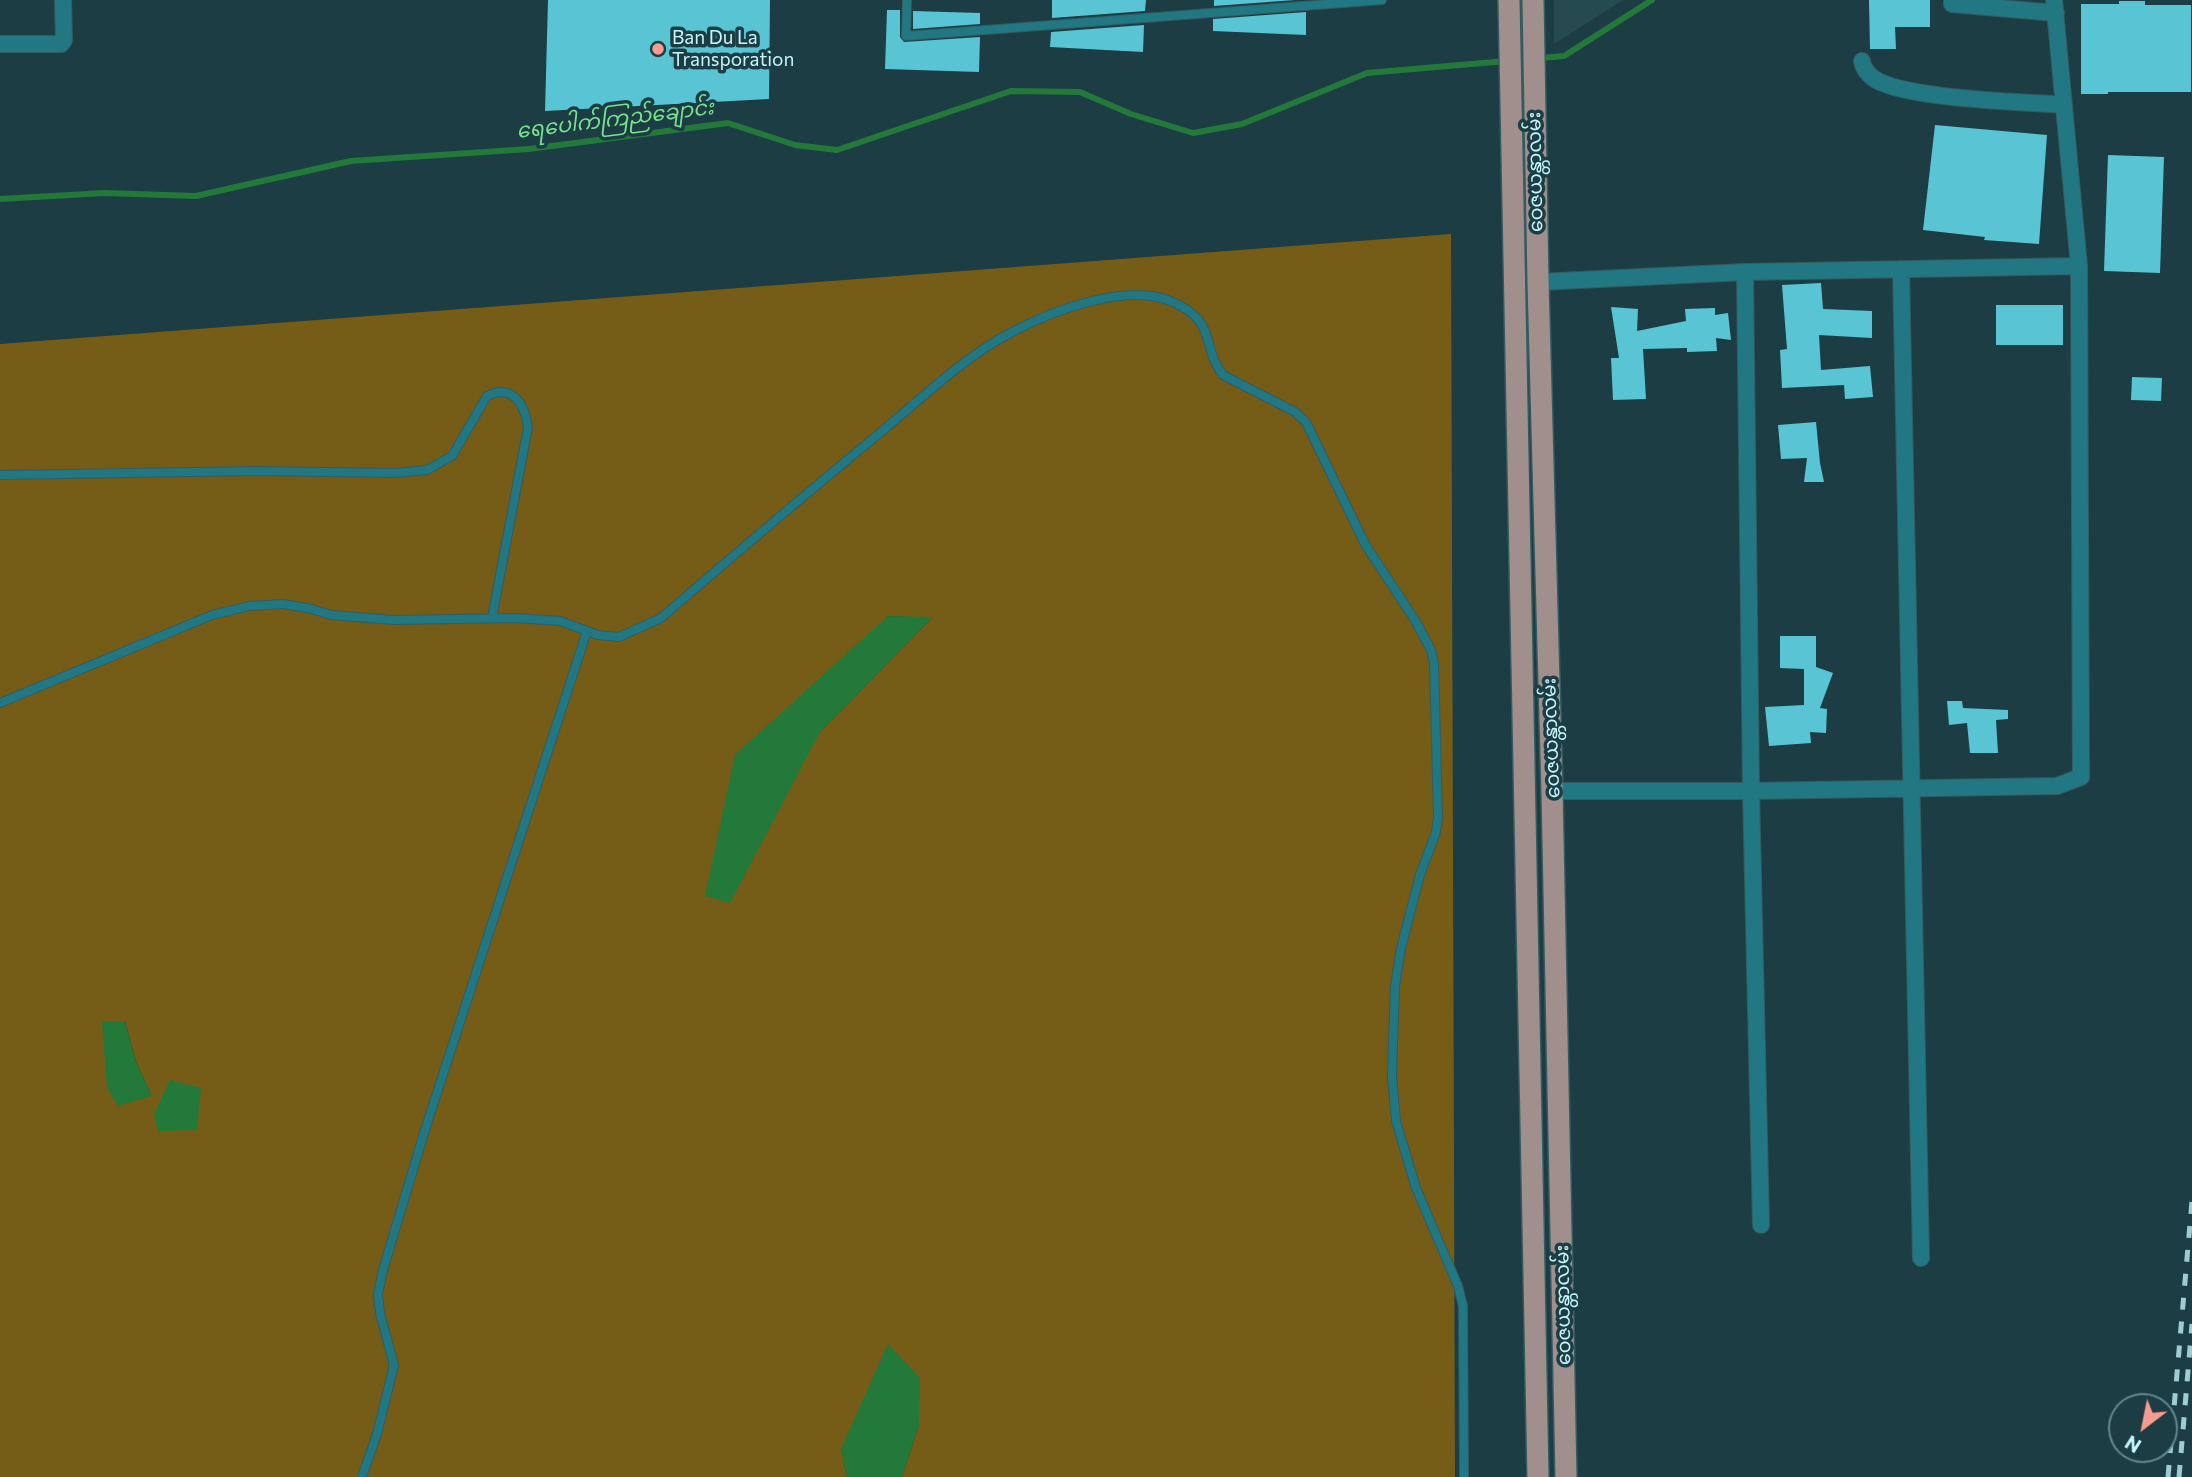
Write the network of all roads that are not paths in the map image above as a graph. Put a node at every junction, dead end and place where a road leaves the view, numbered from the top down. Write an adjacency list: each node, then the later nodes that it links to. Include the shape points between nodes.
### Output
1 (63, 0): 8 (street, via 63,42)
2 (907, 0): 3 (lane, via 905,36)
3 (1382, 0)
4 (1509, 0): 26 (main road, ဝေဇယန္တာလမ်း)
5 (1533, 0): 14 (main road, ဝေဇယန္တာလမ်း)
6 (1952, 0): 7 (street, via 1952,4)
7 (2055, 6): 10 (street)
8 (0, 44)
9 (1862, 61): 10 (street, via 1874,79 1905,90)
10 (2064, 105): 11 (street)
11 (2079, 266): 12 (street); 19 (street, via 2081,777 2057,786)
12 (1901, 269): 13 (street); 19 (street)
13 (1745, 272): 14 (street); 21 (street)
14 (1538, 282): 20 (main road, ဝေဇယန္တာလမ်း)
15 (0, 475): 16 (lane, via 427,470 452,456 487,396 512,395 520,400 528,427)
16 (492, 618): 17 (lane, via 560,621); 18 (lane, via 394,620 331,615 291,604 249,606 212,615)
17 (587, 631): 24 (lane, via 383,1270 380,1313 394,1365); 25 (lane, via 620,637 661,618 968,361 1010,333 1061,310 1119,297 1144,295 1170,301 1204,325 1223,375 1306,422 1365,544 1426,638 1434,663 1436,832 1401,948 1392,1075 1395,1121 1463,1306)
18 (0, 703)
19 (1911, 789): 21 (street); 23 (street)
20 (1552, 791): 21 (street); 27 (main road, ဝေဇယန္တာလမ်း)
21 (1751, 791): 22 (street)
22 (1761, 1226)
23 (1921, 1258)
24 (362, 1477)
25 (1464, 1477)
26 (1538, 1477)
27 (1566, 1477)

